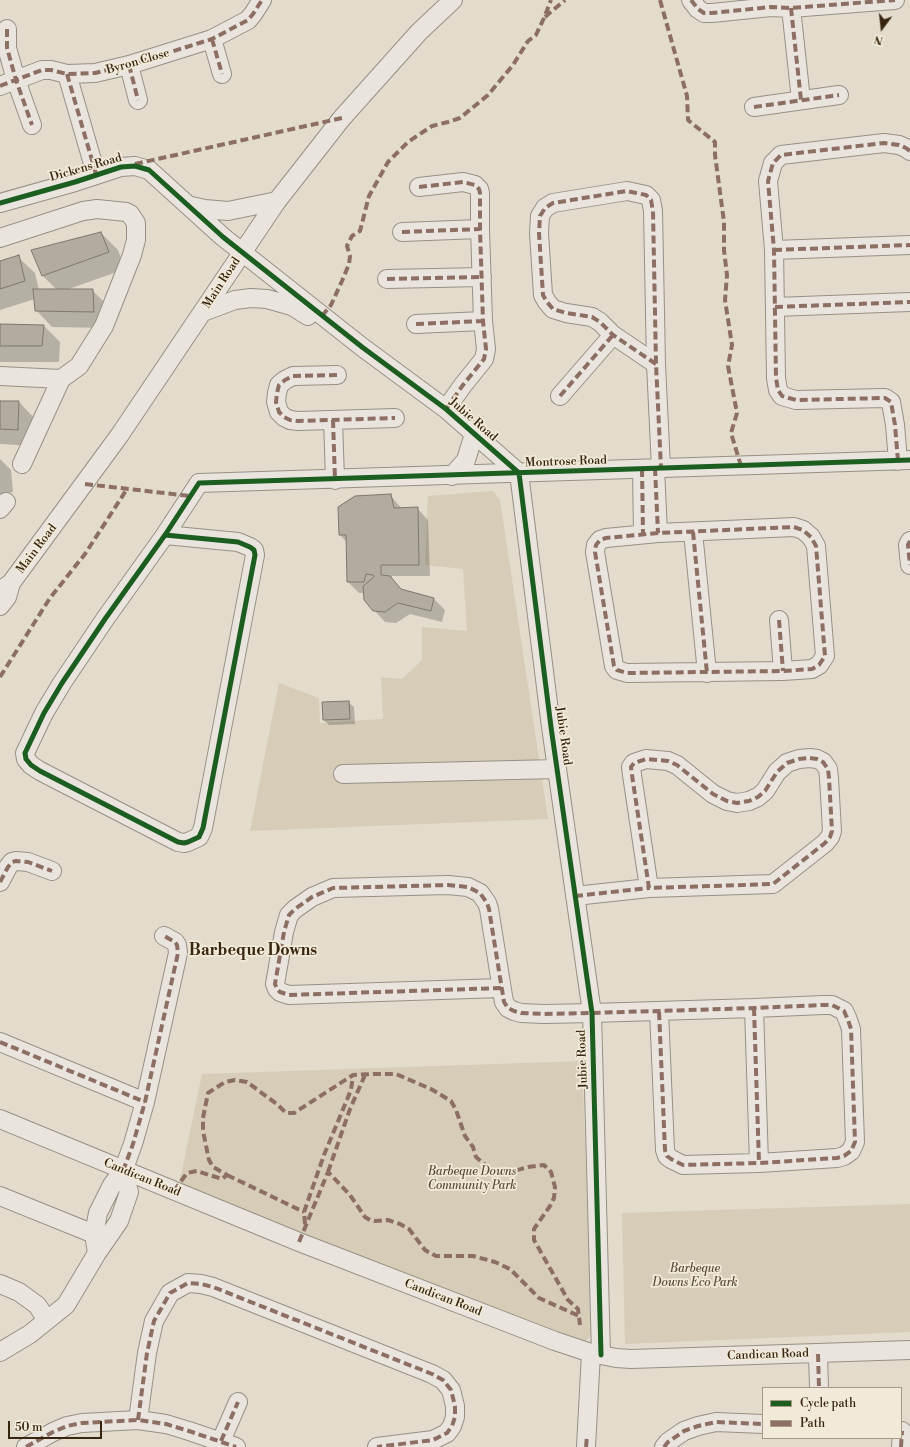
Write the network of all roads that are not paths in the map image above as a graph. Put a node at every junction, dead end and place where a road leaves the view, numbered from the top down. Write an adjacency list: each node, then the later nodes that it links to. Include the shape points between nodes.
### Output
1 (262, 0): 7 (street, Byron Close, via 248,20)
2 (453, 0): 20 (street, Main Road, via 435,16 342,118)
3 (691, 0): 5 (street, via 698,9 712,13)
4 (895, 0): 5 (street)
5 (799, 5): 14 (street)
6 (7, 29): 11 (street)
7 (212, 39): 8 (street, Byron Close); 10 (street)
8 (129, 65): 9 (street, Byron Close, via 96,73); 13 (street)
9 (67, 74): 11 (street, Byron Close, via 42,70); 18 (street)
10 (222, 74)
11 (8, 83): 16 (street)
12 (839, 95): 14 (street)
13 (138, 100)
14 (801, 100): 15 (street)
15 (754, 107)
16 (32, 125)
17 (910, 151): 27 (street, via 899,145 884,143 781,154 773,163 768,181)
18 (96, 174): 21 (street, Dickens Road); 22 (street, Dickens Road, via 128,166 143,167)
19 (419, 187): 23 (street, via 463,182 475,185 480,193)
20 (277, 201): 22 (street, via 228,211); 28 (street, Main Road)
21 (0, 203)
22 (186, 205): 28 (street, Dickens Road)
23 (480, 229): 24 (street); 29 (street)
24 (402, 232)
25 (0, 238): 41 (street, via 96,209 126,212 136,222 136,240 132,255 104,326 79,366)
26 (910, 245): 27 (street)
27 (774, 250): 32 (street)
28 (242, 253): 33 (street, Main Road); 37 (street, Jubie Road)
29 (482, 277): 30 (street); 34 (street)
30 (387, 279)
31 (910, 302): 32 (street)
32 (775, 307): 47 (street, via 776,378 782,396 803,401 885,398 891,402)
33 (203, 312): 37 (street, via 235,300 267,299 292,306 342,338); 58 (street, Main Road, via 119,436)
34 (483, 321): 35 (street); 43 (street, via 486,349 484,359)
35 (416, 324)
36 (613, 335): 38 (street); 38 (street, via 592,317 553,308 543,295 540,223 542,211 553,203 627,191 646,195 651,200); 42 (street)
37 (362, 347): 43 (street, Jubie Road)
38 (656, 364): 49 (street)
39 (337, 375): 45 (street, via 293,376 279,386 276,402 279,412 290,420)
40 (0, 376): 41 (street)
41 (61, 379): 48 (street)
42 (560, 396)
43 (446, 409): 46 (street, Jubie Road)
44 (395, 418): 45 (street)
45 (333, 420): 52 (street)
46 (474, 434): 50 (street, Jubie Road); 51 (street, via 466,460)
47 (904, 461): 49 (street, Montrose Road)
48 (22, 464)
49 (652, 468): 50 (street, Montrose Road); 54 (street)
50 (519, 473): 51 (street, Montrose Road); 63 (street, Jubie Road)
51 (452, 476): 52 (street, Montrose Road)
52 (335, 480): 55 (street, Montrose Road, via 199,483)
53 (693, 532): 54 (street); 61 (street, via 794,527 811,537 816,546 825,656 819,665 812,669); 62 (street)
54 (651, 534): 62 (street, via 606,538 600,540 595,548 613,664 617,670 627,673)
55 (165, 535): 55 (street, via 62,683 25,753 26,759 40,771 184,843 199,837 203,828 255,555 254,550 238,542)
56 (910, 541): 57 (street)
57 (910, 564)
58 (6, 587): 59 (street, Main Road, via 7,597)
59 (0, 606)
60 (779, 620): 61 (street)
61 (783, 671): 62 (street)
62 (706, 673)
63 (557, 769): 64 (street); 68 (street, Jubie Road)
64 (343, 774)
65 (52, 871): 66 (street, via 28,862 16,861 8,866)
66 (0, 882)
67 (649, 888): 67 (street, via 631,767 634,763 646,759 668,761 677,765 713,794 737,803 749,802 758,797 787,763 817,758 828,769 832,831 830,837 773,884); 68 (street)
68 (575, 896): 73 (street, Jubie Road)
69 (164, 936): 75 (street, via 175,942 178,953)
70 (501, 988): 70 (street, via 487,903 476,890 448,885 333,888 312,897 289,915 275,978 277,989 289,995); 73 (street, via 508,1008 521,1013)
71 (754, 1008): 72 (street); 77 (street); 77 (street, via 832,1005 844,1011 851,1036 854,1142 851,1152 837,1158)
72 (659, 1011): 73 (street); 77 (street, via 667,1156 683,1165)
73 (592, 1013): 88 (street, Jubie Road)
74 (0, 1042): 75 (street)
75 (145, 1102): 78 (street)
76 (0, 1119): 78 (street, Candican Road)
77 (760, 1162)
78 (123, 1171): 79 (street); 81 (street, via 129,1192); 88 (street, Candican Road, via 314,1248 555,1341)
79 (107, 1194): 81 (street); 82 (street, via 98,1213)
80 (0, 1196): 82 (street)
81 (125, 1203): 83 (street, via 119,1221)
82 (94, 1234): 83 (street)
83 (97, 1253): 85 (street, via 66,1305)
84 (0, 1284): 85 (street, via 19,1292 37,1305)
85 (47, 1320): 87 (street, via 30,1334)
86 (910, 1350): 89 (street, Candican Road)
87 (0, 1352)
88 (596, 1354): 89 (street, Candican Road, via 631,1359); 94 (street, Jubie Road)
89 (818, 1354): 90 (street)
90 (819, 1387)
91 (238, 1402): 95 (street)
92 (138, 1420): 95 (street, via 166,1424); 97 (street, via 74,1424 52,1432); 98 (street, via 154,1321 170,1293 188,1283 202,1284 220,1289 443,1380 451,1390 455,1406 452,1426 447,1433 433,1440)
93 (762, 1424): 96 (street, via 716,1422 698,1426 684,1431)
94 (586, 1441)
95 (229, 1444)
96 (668, 1445)
97 (26, 1447)
98 (377, 1447)

